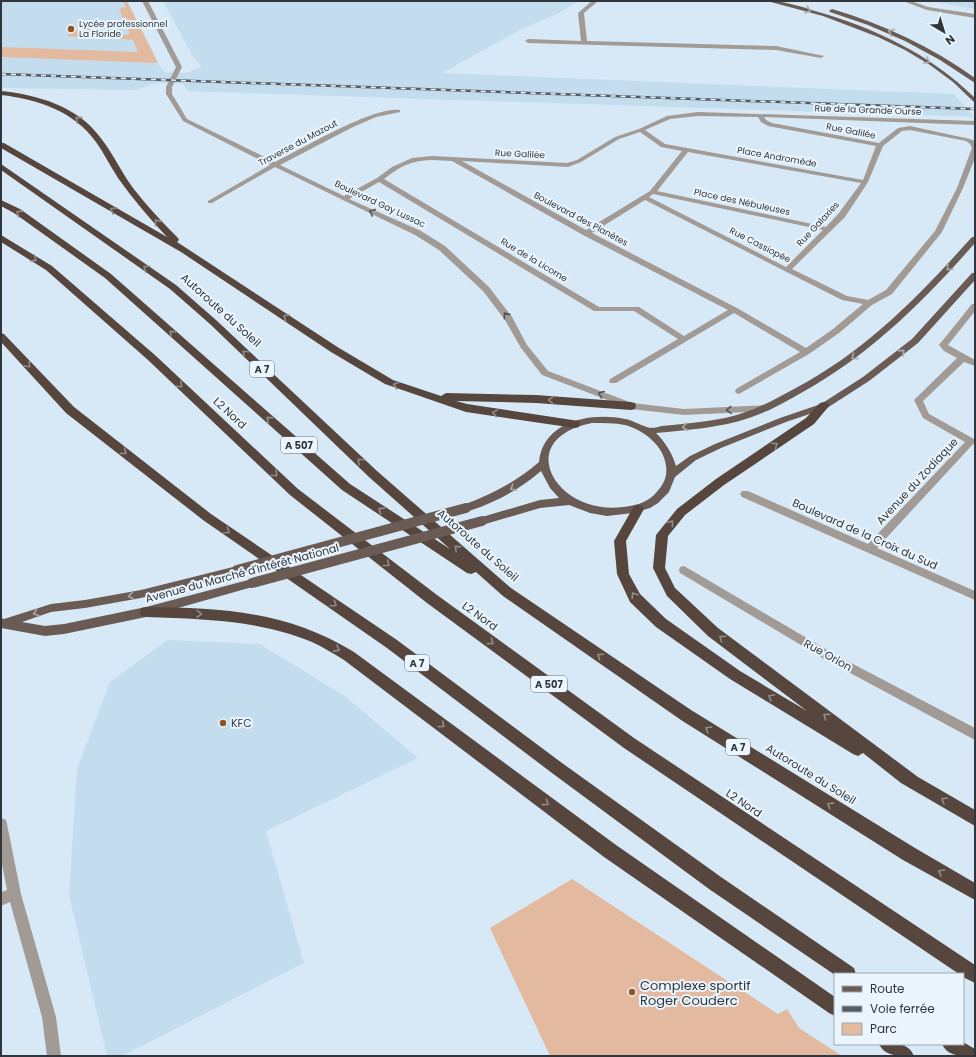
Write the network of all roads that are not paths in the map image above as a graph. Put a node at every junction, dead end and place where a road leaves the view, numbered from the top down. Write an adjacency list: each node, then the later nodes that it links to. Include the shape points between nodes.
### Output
1 (145, 1): 21 (street, Boulevard Gay Lussac, via 179,67 169,87 169,94 185,120)
2 (595, 1): 8 (street, via 581,13)
3 (770, 1): 12 (main road, one-way to 12, via 818,13 866,30 902,47 945,73)
4 (798, 1): 10 (main road, one-way to 4, via 894,33)
5 (906, 1): 6 (street, via 927,8)
6 (975, 16)
7 (528, 41): 8 (street)
8 (584, 43): 9 (street, via 776,48)
9 (821, 56)
10 (975, 81)
11 (1, 93): 34 (highway, one-way to 11, via 126,184 94,134 73,115 28,97)
12 (975, 101)
13 (398, 111): 21 (street, Traverse du Mazout, via 374,116)
14 (760, 115): 15 (street, Rue de la Grande Ourse); 16 (street, Rue Galilée, via 681,114); 18 (street, Rue Galilée, via 763,122 770,125)
15 (975, 123)
16 (641, 130): 19 (street, Place Andromède, via 663,146); 20 (street, Rue Galilée, via 617,138 568,165)
17 (1, 145): 34 (highway, one-way to 17)
18 (880, 145): 24 (street, Rue Galaxies); 37 (street, Rue Galilée, via 900,129 910,128 968,140 973,143 974,148 960,188 938,232 889,292)
19 (686, 150): 24 (street, Place Andromède); 25 (street)
20 (453, 159): 23 (street, Boulevard des Planètes, via 414,159 394,168); 31 (street, Boulevard des Planètes)
21 (275, 165): 27 (street, Boulevard Gay Lussac); 28 (street, Traverse du Mazout)
22 (1, 166): 61 (highway, Autoroute du Soleil / A 7, one-way to 22, via 373,474 213,322 173,288)
23 (379, 179): 27 (street, Boulevard des Planètes); 41 (street, Rue de la Licorne, via 597,309 636,309)
24 (865, 182): 30 (street, Rue Galaxies, via 842,215)
25 (652, 192): 26 (street); 30 (street, Place des Nébuleuses)
26 (645, 197): 31 (street); 35 (street, Rue Cassiopée)
27 (344, 199): 48 (street, Boulevard Gay Lussac, one-way to 27, via 545,373 524,346 509,318 486,289 442,248 418,233)
28 (210, 202)
29 (1, 203): 61 (highway, L2 Nord / A 507, one-way to 29, via 346,487 108,276 17,211)
30 (828, 229): 35 (street, Rue Galaxies)
31 (586, 233): 39 (street, Boulevard des Planètes)
32 (1, 238): 73 (highway, L2 Nord / A 507, one-way to 73, via 49,268 152,358 294,492 432,599 629,743)
33 (975, 239): 50 (main road, one-way to 50, via 901,318 863,351 842,366)
34 (184, 250): 47 (highway, one-way to 34, via 388,382)
35 (787, 270): 37 (street, Rue Cassiopée, via 846,298)
36 (975, 275): 49 (main road, one-way to 36, via 904,351)
37 (869, 303): 42 (street, Rue Galilée)
38 (975, 306): 43 (street, via 943,345)
39 (734, 310): 41 (street); 42 (street, Boulevard des Planètes)
40 (1, 336): 72 (highway, A 7, one-way to 72, via 70,410 208,517 392,644 702,874)
41 (684, 339): 45 (street)
42 (806, 352): 46 (street, Rue Galilée)
43 (964, 358): 44 (street); 53 (street, Avenue du Zodiaque, via 918,400 926,416)
44 (975, 364)
45 (613, 381)
46 (739, 391)
47 (433, 397): 48 (highway, one-way to 47, via 536,399); 51 (highway, one-way to 47, via 466,408)
48 (631, 406): 50 (street, Boulevard Gay Lussac, one-way to 48, via 684,412)
49 (824, 406): 55 (main road, via 718,446 693,458); 66 (highway, one-way to 49, via 713,632 671,592 659,568 662,535 681,512 720,482 810,421)
50 (768, 408): 52 (main road, one-way to 52, via 711,424)
51 (575, 424): 52 (main road, via 592,420 611,420 629,423); 54 (main road, via 562,430 551,440)
52 (646, 431): 55 (main road, via 666,450 671,463)
53 (973, 442): 59 (street, Avenue du Zodiaque)
54 (543, 464): 57 (main road, via 551,484); 64 (main road, Avenue du Marché d'Intérêt National, one-way to 64, bridge, via 509,490 466,508 140,594 51,608)
55 (671, 475): 58 (main road, via 666,489 655,500)
56 (745, 494): 59 (street, Boulevard de la Croix du Sud)
57 (569, 501): 58 (main road, via 603,512); 63 (main road, Avenue du Marché d'Intérêt National, bridge, via 540,504)
58 (638, 509): 66 (highway, one-way to 58, via 735,675 661,623 636,598 623,574 620,541)
59 (870, 549): 62 (street, Boulevard de la Croix du Sud)
60 (684, 570): 65 (street, Rue Orion, via 830,657)
61 (507, 592): 69 (highway, Autoroute du Soleil / A 7, one-way to 61, via 909,854 686,715)
62 (975, 596)
63 (146, 612): 64 (main road, Avenue du Marché d'Intérêt National, via 45,631); 74 (highway, one-way to 74, via 196,613 264,622 318,639 349,656 610,851)
64 (3, 623)
65 (975, 734)
66 (913, 782): 67 (highway, one-way to 66)
67 (975, 818)
68 (1, 824): 70 (street)
69 (975, 892)
70 (14, 894): 71 (street); 77 (street, via 49,1017)
71 (1, 899)
72 (847, 973)
73 (975, 975)
74 (834, 1006)
75 (889, 1045): 78 (highway)
76 (953, 1045): 79 (highway)
77 (54, 1056)
78 (905, 1056)
79 (970, 1056)

